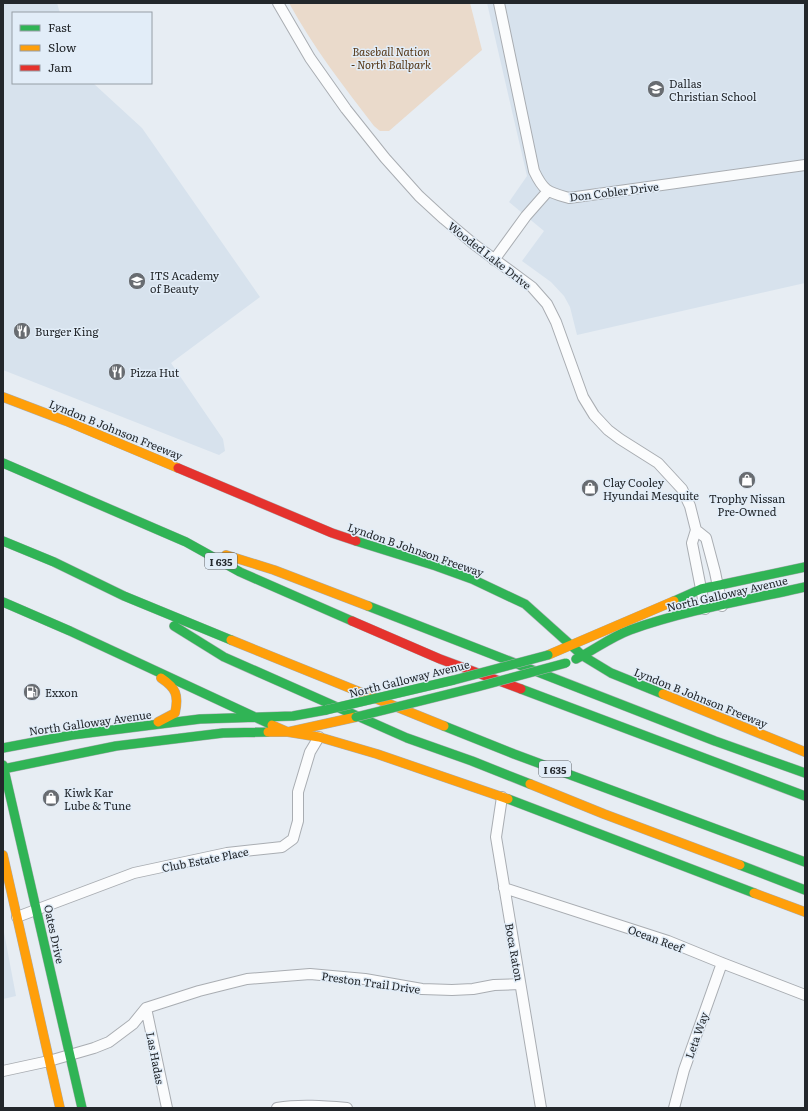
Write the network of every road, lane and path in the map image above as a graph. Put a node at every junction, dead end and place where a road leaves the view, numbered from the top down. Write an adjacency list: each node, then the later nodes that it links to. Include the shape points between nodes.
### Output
1 (278, 3): 5 (street, Wooded Lake Drive, via 310,58 384,158 419,196)
2 (499, 3): 4 (street, via 534,172 541,186)
3 (805, 165): 4 (street, Don Cobler Drive, via 569,198)
4 (548, 191): 5 (street)
5 (494, 260): 8 (street, Wooded Lake Drive, via 532,287 547,304 583,397 594,415 608,430 658,463 682,489 690,506)
6 (3, 397): 20 (main road, Lyndon B Johnson Freeway, via 66,420 332,533 472,579 525,604)
7 (3, 463): 10 (main road, I 635)
8 (696, 530): 12 (street, Wooded Lake Drive, via 706,538); 14 (street, Wooded Lake Drive, via 692,543)
9 (3, 541): 15 (main road, I 635)
10 (186, 542): 34 (main road, via 274,570 714,741); 35 (main road, I 635, via 240,572 440,658)
11 (805, 566): 12 (main road, North Galloway Avenue)
12 (718, 587): 14 (main road, North Galloway Avenue); 17 (street, Wooded Lake Drive)
13 (805, 587): 17 (main road, North Galloway Avenue)
14 (701, 590): 18 (street, Wooded Lake Drive); 20 (main road, North Galloway Avenue)
15 (124, 596): 38 (main road, I 635, via 514,754); 40 (main road, via 224,657 407,738)
16 (3, 602): 22 (main road)
17 (722, 606): 18 (main road, North Galloway Avenue)
18 (705, 609): 19 (main road, North Galloway Avenue, via 628,631)
19 (606, 642): 21 (main road, North Galloway Avenue); 23 (main road, via 604,654)
20 (571, 646): 21 (main road, Lyndon B Johnson Freeway); 24 (main road, North Galloway Avenue, bridge, via 548,655)
21 (583, 656): 23 (main road, Lyndon B Johnson Freeway); 26 (main road, North Galloway Avenue, bridge, via 476,687 356,717)
22 (143, 665): 25 (main road); 27 (main road, via 175,690 178,702 174,713)
23 (611, 673): 32 (main road, Lyndon B Johnson Freeway)
24 (368, 700): 25 (main road, North Galloway Avenue, bridge, via 293,716); 26 (main road, bridge)
25 (254, 718): 27 (main road, North Galloway Avenue, via 200,719); 28 (main road)
26 (340, 718): 28 (main road, North Galloway Avenue); 30 (main road, via 336,726)
27 (146, 727): 31 (main road, North Galloway Avenue, via 72,735)
28 (288, 732): 29 (main road); 33 (main road, North Galloway Avenue, via 223,733 178,738 116,746)
29 (319, 737): 30 (main road); 41 (street, Club Estate Place, via 310,752 298,792 298,821 293,838 282,847 227,853 134,873)
30 (344, 744): 36 (main road)
31 (3, 748)
32 (805, 752)
33 (3, 768): 41 (main road, Oates Drive)
34 (805, 772)
35 (805, 796)
36 (502, 797): 39 (street, Boca Raton, via 496,837); 42 (main road)
37 (3, 855): 43 (main road)
38 (805, 862)
39 (504, 888): 44 (street, Ocean Reef, via 668,940); 45 (street, Boca Raton)
40 (805, 890)
41 (37, 909): 43 (street, Club Estate Place); 48 (main road, Oates Drive)
42 (805, 912)
43 (17, 917): 49 (main road)
44 (722, 963): 46 (street, Ocean Reef); 57 (street, Leta Way, via 684,1070)
45 (520, 984): 47 (street, Preston Trail Drive, via 473,989 422,990 365,979 310,974 247,979); 56 (street, Boca Raton)
46 (805, 995)
47 (146, 1008): 48 (street, via 133,1024 109,1042); 53 (street, Las Hadas)
48 (69, 1055): 49 (street); 52 (main road, Oates Drive)
49 (49, 1061): 50 (street); 51 (main road)
50 (3, 1071)
51 (60, 1108)
52 (82, 1108)
53 (167, 1108)
54 (277, 1108): 55 (street)
55 (347, 1108)
56 (541, 1108)
57 (674, 1108)

